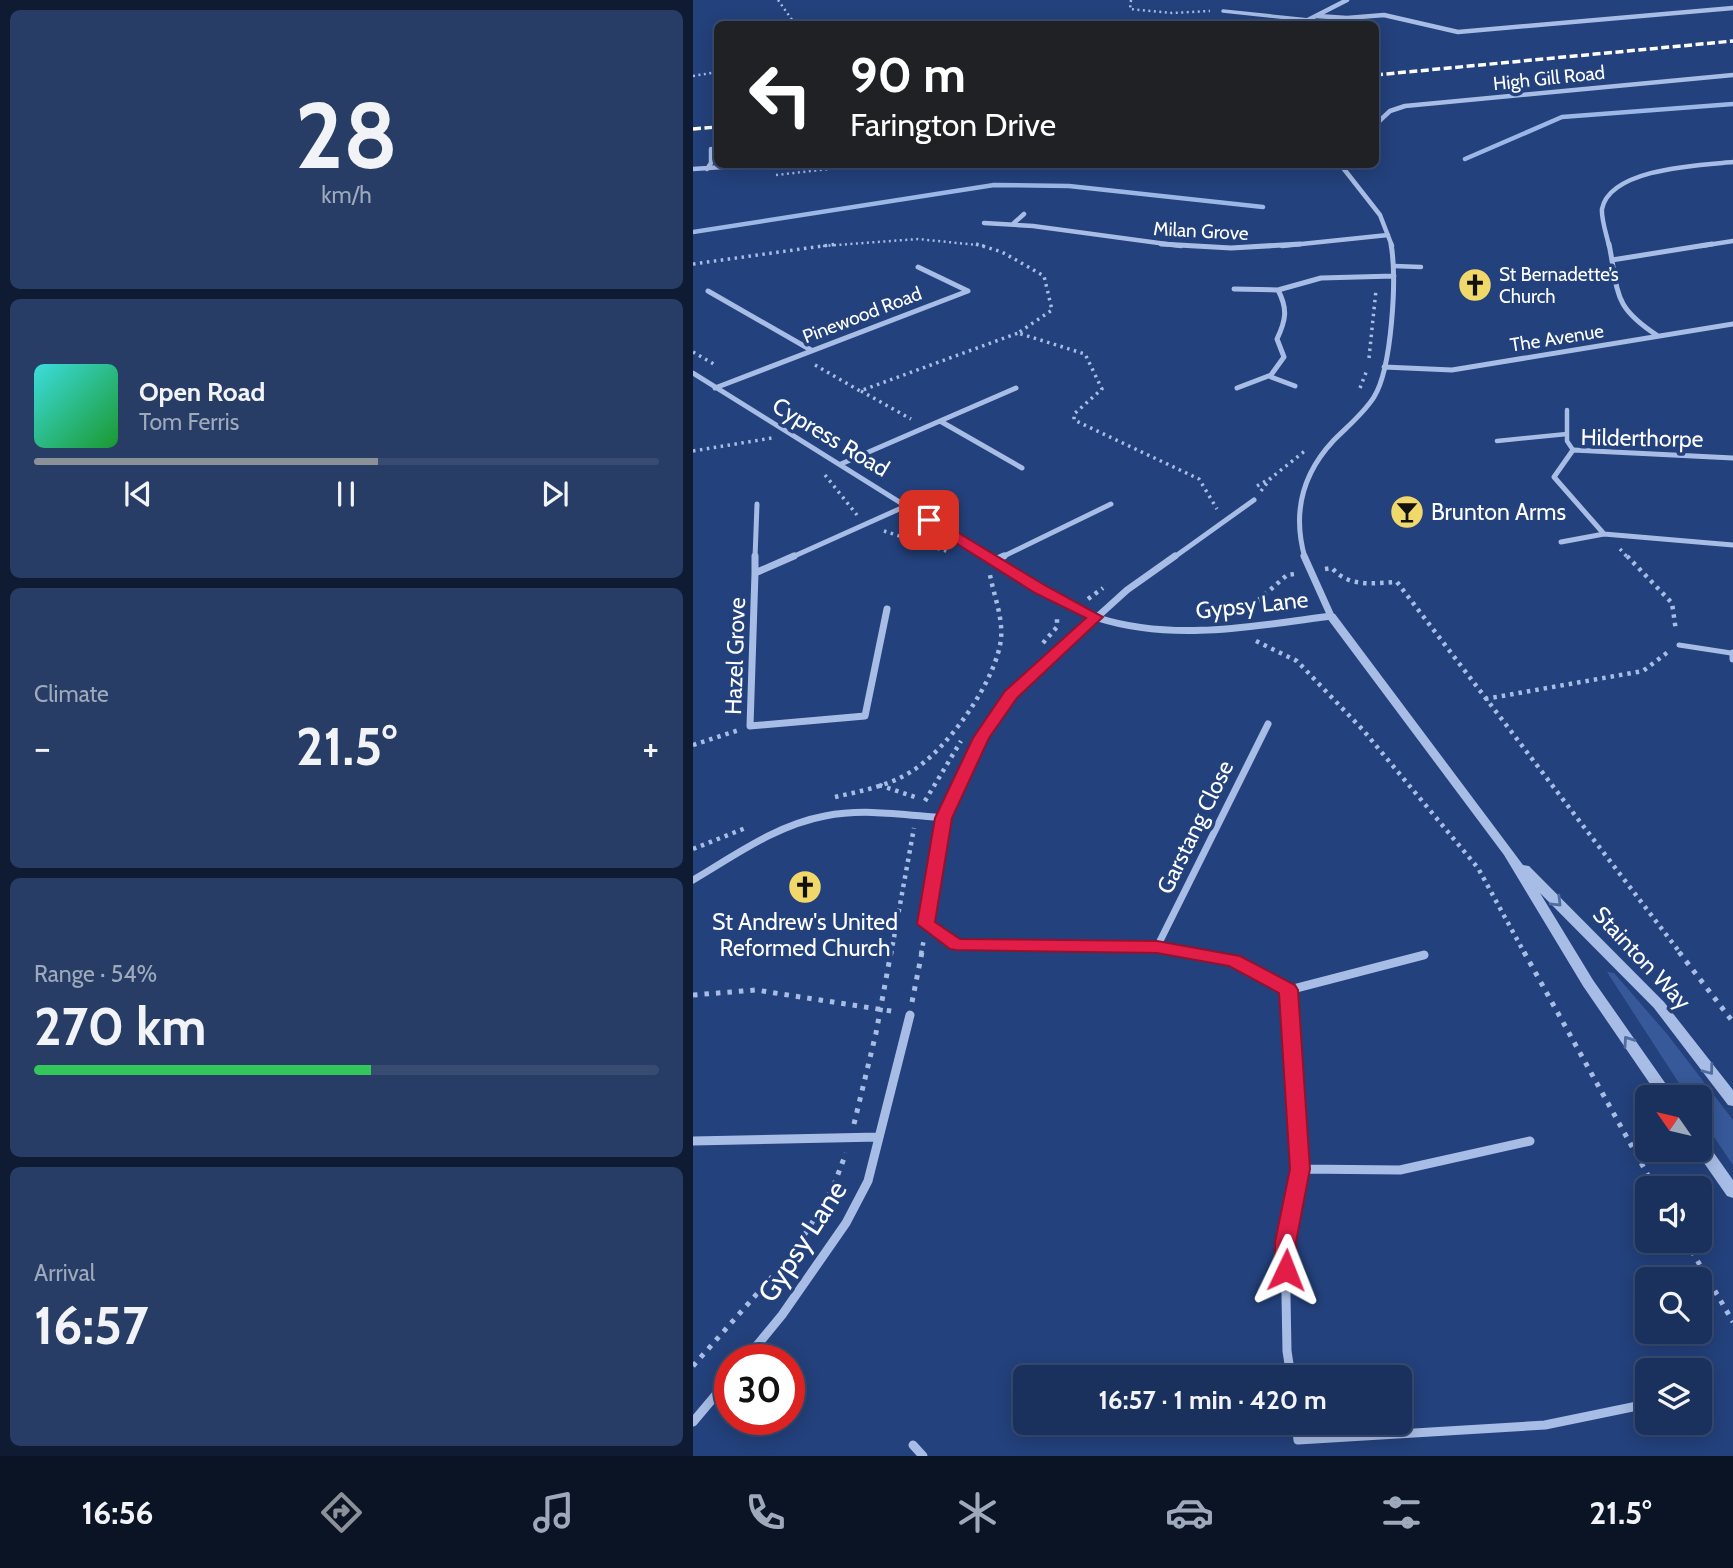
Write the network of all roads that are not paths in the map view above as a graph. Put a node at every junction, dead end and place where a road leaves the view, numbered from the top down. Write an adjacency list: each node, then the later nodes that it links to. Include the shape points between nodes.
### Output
1 (1347, 0): 4 (street)
2 (1733, 8): 4 (street, via 1458,32 1384,15)
3 (1223, 11): 5 (lane)
4 (1317, 16): 5 (street)
5 (1308, 20)
6 (1733, 75): 7 (street, High Gill Road, via 1405,106)
7 (1379, 119)
8 (711, 149): 13 (street)
9 (1733, 162): 19 (street, via 1655,173 1612,190 1602,210)
10 (719, 168): 13 (street)
11 (1343, 168): 17 (street, Gypsy Lane, via 1381,217)
12 (693, 169): 13 (street)
13 (707, 169)
14 (1024, 214): 16 (street)
15 (984, 223): 16 (street, Milan Grove)
16 (1014, 223): 17 (street, Milan Grove, via 1198,247 1281,247)
17 (1388, 235): 20 (street, Gypsy Lane)
18 (1733, 241): 19 (street)
19 (1612, 260): 28 (street, via 1621,305)
20 (1394, 266): 22 (lane); 23 (street, Gypsy Lane)
21 (918, 267): 29 (street, Pinewood Road, via 968,291)
22 (1421, 267)
23 (1394, 276): 25 (street, via 1321,278); 30 (street, Gypsy Lane)
24 (1234, 289): 25 (street)
25 (1278, 290): 32 (street, via 1286,304 1287,318 1277,339 1284,357)
26 (708, 291): 29 (street)
27 (1733, 324): 28 (street, The Avenue)
28 (1658, 337): 30 (street, The Avenue, via 1452,370)
29 (811, 350): 34 (street, Pinewood Road)
30 (1384, 368): 55 (street, Gypsy Lane, via 1373,398 1313,466 1299,504 1298,538 1308,572)
31 (693, 373): 34 (street, Cypress Road)
32 (1271, 377): 33 (street); 36 (street)
33 (1295, 386)
34 (715, 388): 43 (street, Cypress Road)
35 (1016, 388): 38 (street)
36 (1237, 388)
37 (1567, 410): 39 (lane)
38 (940, 421): 43 (street); 44 (street)
39 (1567, 434): 40 (lane); 41 (lane)
40 (1497, 441)
41 (1573, 450): 42 (street, Hilderthorpe); 49 (street, Hilderthorpe, via 1554,477)
42 (1733, 458)
43 (841, 464): 48 (street, Cypress Road)
44 (1022, 468)
45 (1254, 500): 56 (street)
46 (757, 504): 53 (street, Hazel Grove)
47 (1111, 504): 52 (street)
48 (906, 506): 52 (street, Cypress Road); 53 (street, Hazel Grove)
49 (1605, 534): 50 (street); 51 (street)
50 (1561, 542)
51 (1733, 545)
52 (995, 560): 56 (street, Cypress Road, via 1041,590)
53 (755, 573): 54 (street, Hazel Grove, via 750,726 865,716)
54 (887, 610)
55 (1331, 616): 56 (street, Gypsy Lane, via 1201,632); 61 (street, Stainton Way)
56 (1096, 617): 60 (street, via 1011,695 981,738)
57 (1679, 645): 58 (lane)
58 (1732, 655)
59 (1268, 724): 63 (street, Garstang Close)
60 (944, 818): 62 (street, via 825,816 777,832); 63 (street, via 926,924 956,944)
61 (1509, 853): 67 (street, Stainton Way, one-way to 61, via 1588,984); 68 (street, Stainton Way, one-way to 68, via 1659,1005)
62 (693, 880)
63 (1157, 947): 65 (street, via 1234,961)
64 (1424, 956): 65 (street)
65 (1289, 990): 73 (street)
66 (910, 1014): 69 (street, Gypsy Lane)
67 (1659, 1085)
68 (1733, 1101)
69 (879, 1137): 70 (street); 75 (street, Gypsy Lane, via 868,1181 846,1223)
70 (693, 1141)
71 (1530, 1141): 73 (street, via 1400,1170)
72 (1712, 1162): 74 (street)
73 (1300, 1169): 76 (street, via 1286,1242)
74 (1733, 1192)
75 (758, 1344)
76 (1289, 1365)
77 (714, 1397): 79 (street)
78 (1635, 1406): 80 (street, via 1545,1425)
79 (693, 1422)
80 (1412, 1433)
81 (1297, 1435): 82 (street, via 1298,1440)
82 (1380, 1435)
83 (913, 1446): 84 (street)
84 (923, 1456)

